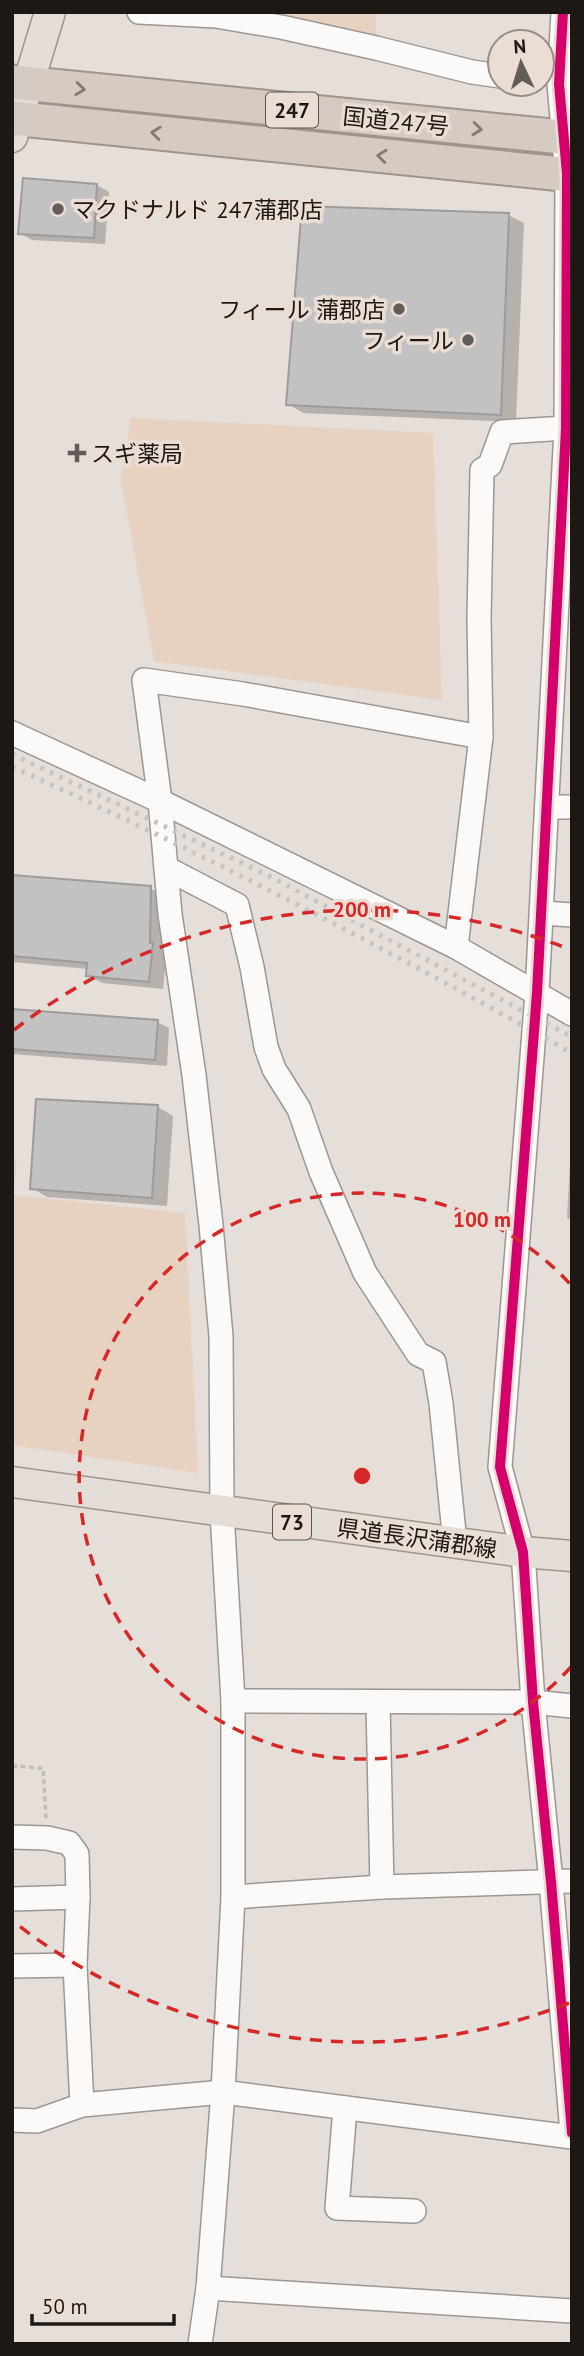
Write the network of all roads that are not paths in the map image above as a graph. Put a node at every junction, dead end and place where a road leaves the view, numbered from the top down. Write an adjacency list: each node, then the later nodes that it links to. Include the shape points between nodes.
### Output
1 (50, 12): 7 (main road)
2 (139, 12): 3 (street)
3 (280, 20): 6 (street)
4 (565, 25): 5 (street)
5 (556, 62)
6 (486, 74)
7 (21, 83): 9 (main road); 10 (highway, 国道247号 / 247, one-way to 10)
8 (556, 98): 10 (street)
9 (14, 125): 11 (highway, 国道247号 / 247, one-way to 9)
10 (568, 138): 11 (street)
11 (569, 174): 12 (street)
12 (569, 315): 13 (street)
13 (566, 428): 14 (street); 18 (street, via 502,432 490,465 482,470)
14 (568, 453): 15 (street)
15 (565, 564): 16 (street)
16 (562, 690): 20 (street)
17 (12, 733): 19 (street)
18 (481, 737): 19 (street, via 144,680); 25 (street)
19 (160, 801): 22 (street); 25 (street)
20 (547, 807): 21 (street); 23 (street)
21 (572, 807)
22 (166, 868): 29 (street, via 194,1075 221,1336); 30 (street, via 237,905 274,1069 299,1108 365,1273 418,1354 434,1362)
23 (541, 913): 24 (street); 26 (street)
24 (572, 915)
25 (456, 947): 26 (street)
26 (537, 993): 27 (street); 31 (street, via 500,1466)
27 (572, 1014)
28 (12, 1482): 29 (main road, 県道長沢蒲郡線 / 73)
29 (222, 1512): 30 (main road, 県道長沢蒲郡線 / 73); 33 (street)
30 (455, 1543): 31 (main road, 県道長沢蒲郡線 / 73)
31 (523, 1552): 32 (main road, 県道長沢蒲郡線 / 73); 34 (street)
32 (572, 1556)
33 (233, 1701): 35 (street); 40 (street)
34 (533, 1702): 35 (street); 36 (street); 38 (street)
35 (378, 1703): 39 (street)
36 (572, 1706)
37 (12, 1837): 41 (street, via 69,1843 77,1854)
38 (561, 1882): 39 (street); 49 (street)
39 (382, 1887): 40 (street)
40 (233, 1897): 45 (street)
41 (78, 1898): 42 (street); 43 (street)
42 (12, 1899)
43 (75, 1965): 44 (street); 46 (street)
44 (12, 1966)
45 (223, 2092): 46 (street); 47 (street); 51 (street)
46 (82, 2105): 48 (street, via 37,2120)
47 (345, 2108): 49 (street); 50 (street, via 337,2208)
48 (12, 2120)
49 (572, 2135)
50 (414, 2211)
51 (208, 2288): 52 (street); 53 (street)
52 (572, 2311)
53 (200, 2344)

